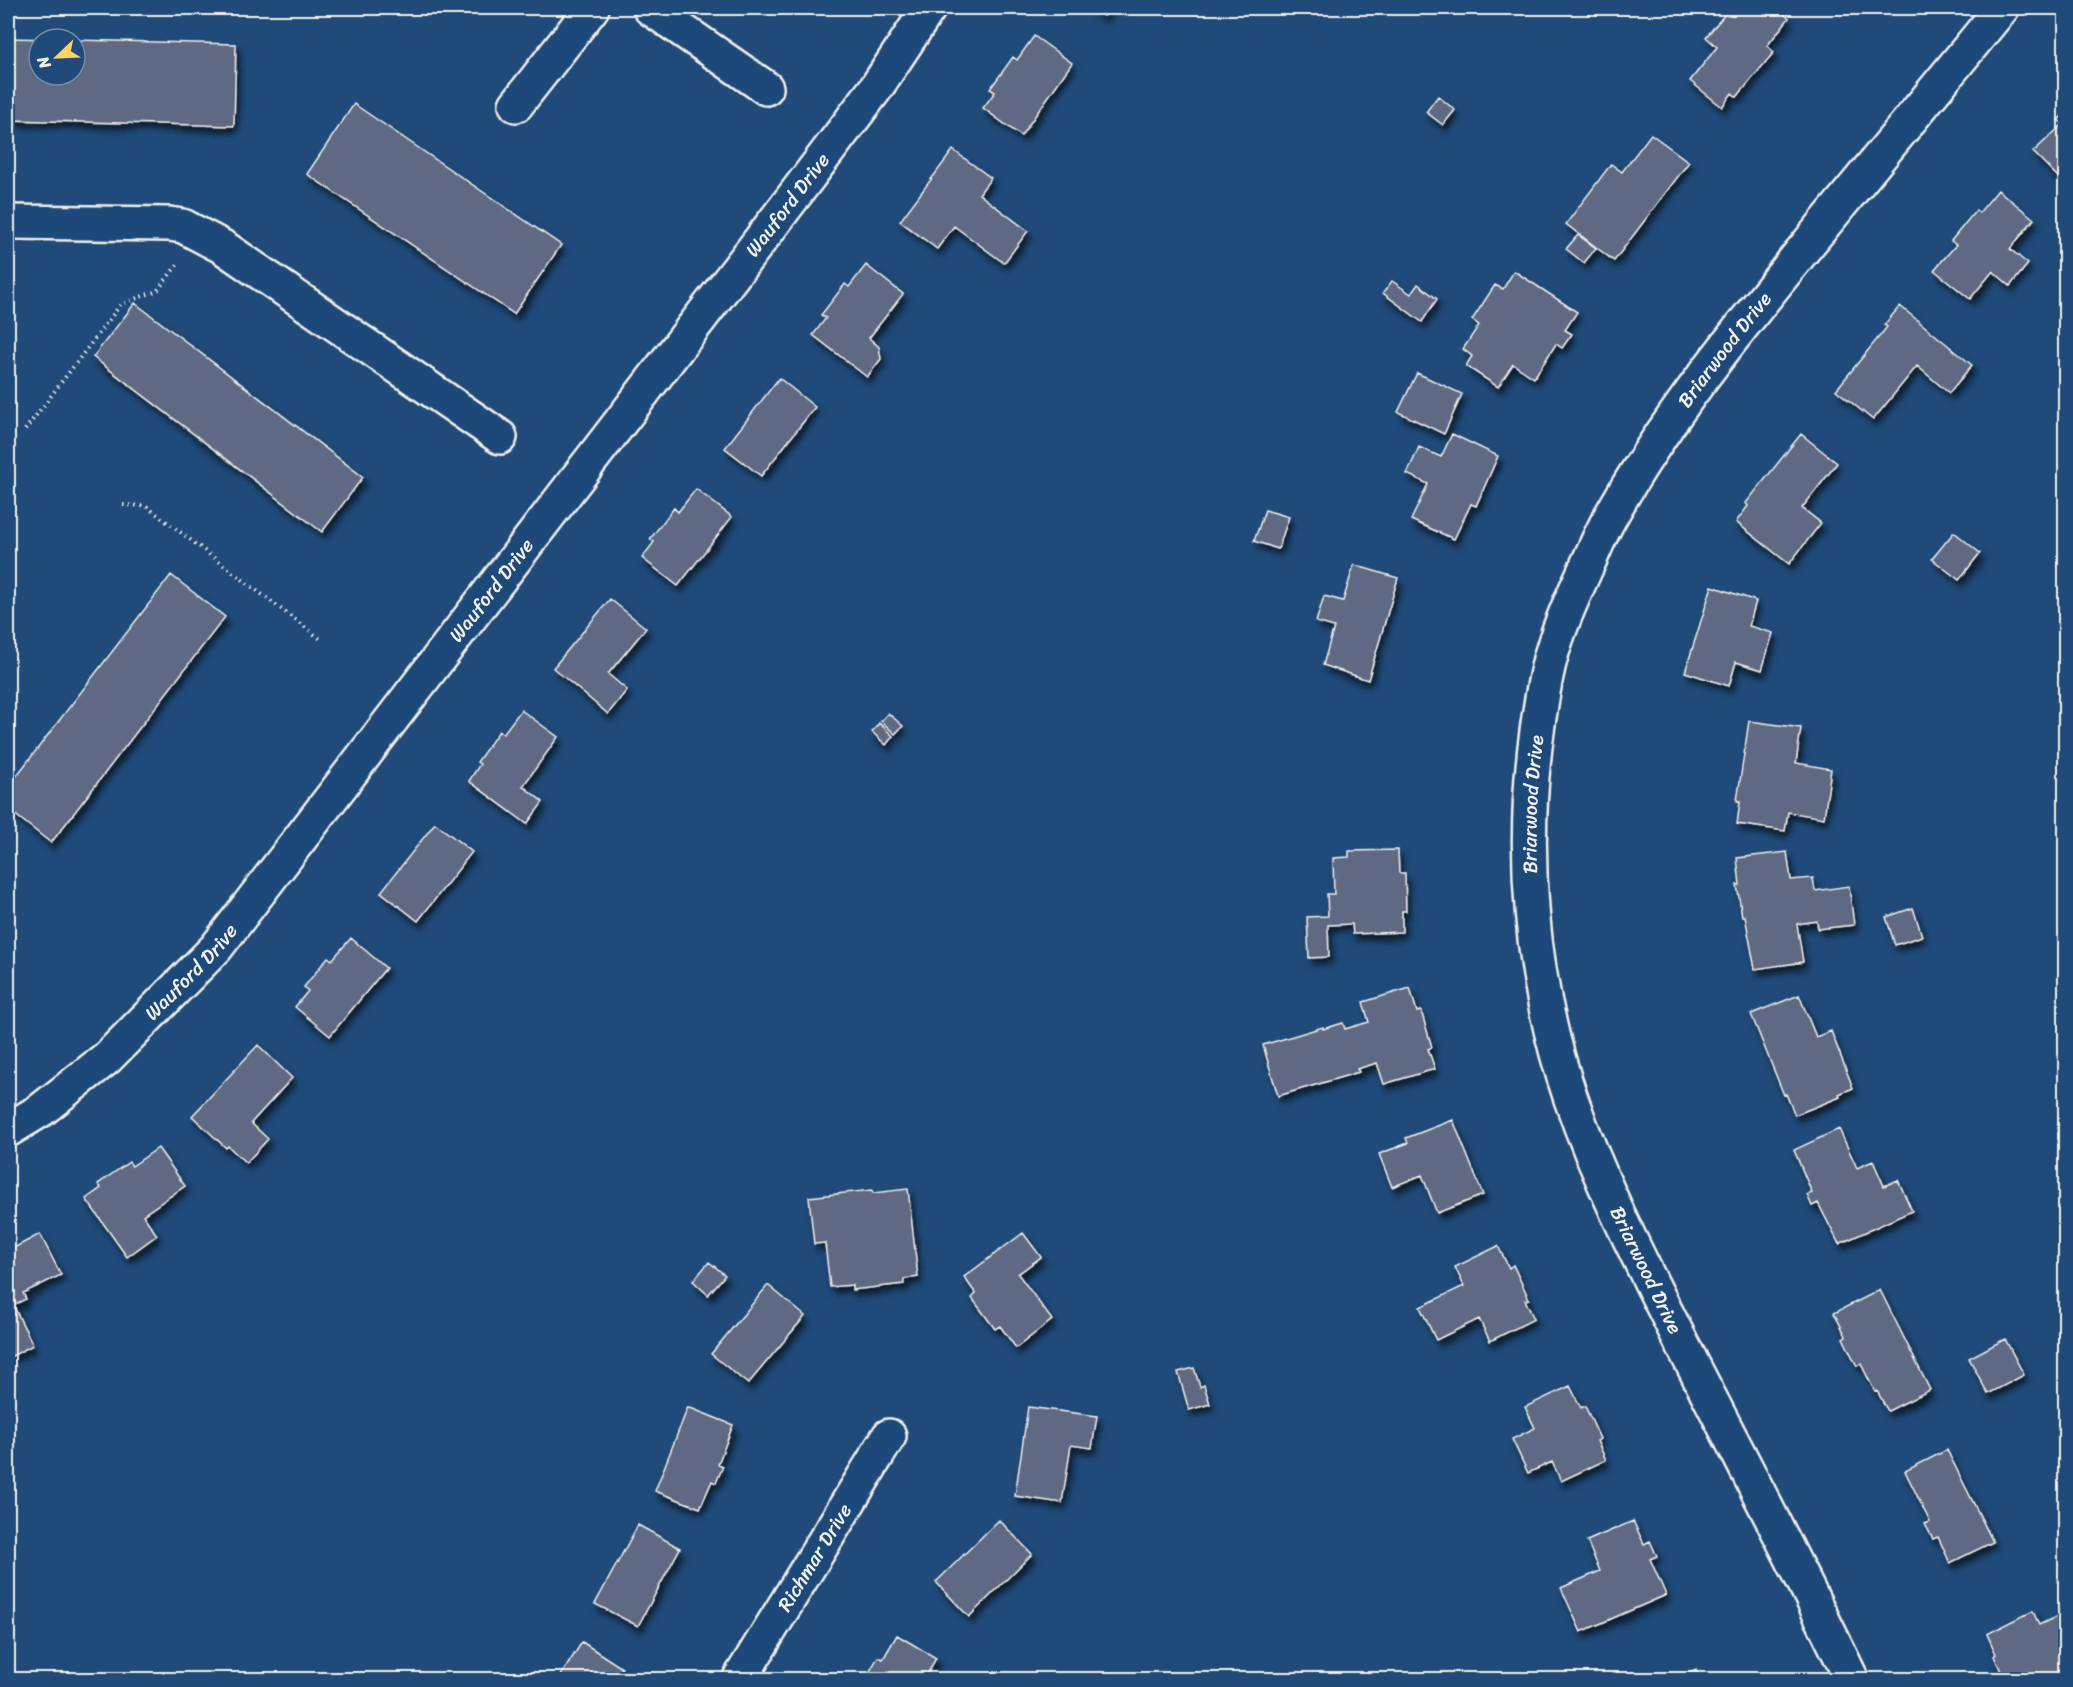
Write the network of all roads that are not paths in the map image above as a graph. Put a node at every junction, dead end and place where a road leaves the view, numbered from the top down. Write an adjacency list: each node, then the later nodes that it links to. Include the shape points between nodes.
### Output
1 (592, 8): 6 (street)
2 (650, 8): 5 (street)
3 (929, 8): 9 (street, Wauford Drive, via 876,88 216,948 107,1058 41,1110)
4 (2002, 8): 12 (street, Briarwood Drive, via 1720,353 1638,470 1607,522 1564,617 1542,699 1532,782 1531,874 1540,973 1571,1099 1641,1264)
5 (766, 88)
6 (516, 105)
7 (8, 222): 8 (street, via 183,226 223,247)
8 (500, 437)
9 (8, 1130)
10 (889, 1436): 11 (street, Richmar Drive)
11 (739, 1680)
12 (1852, 1680)

